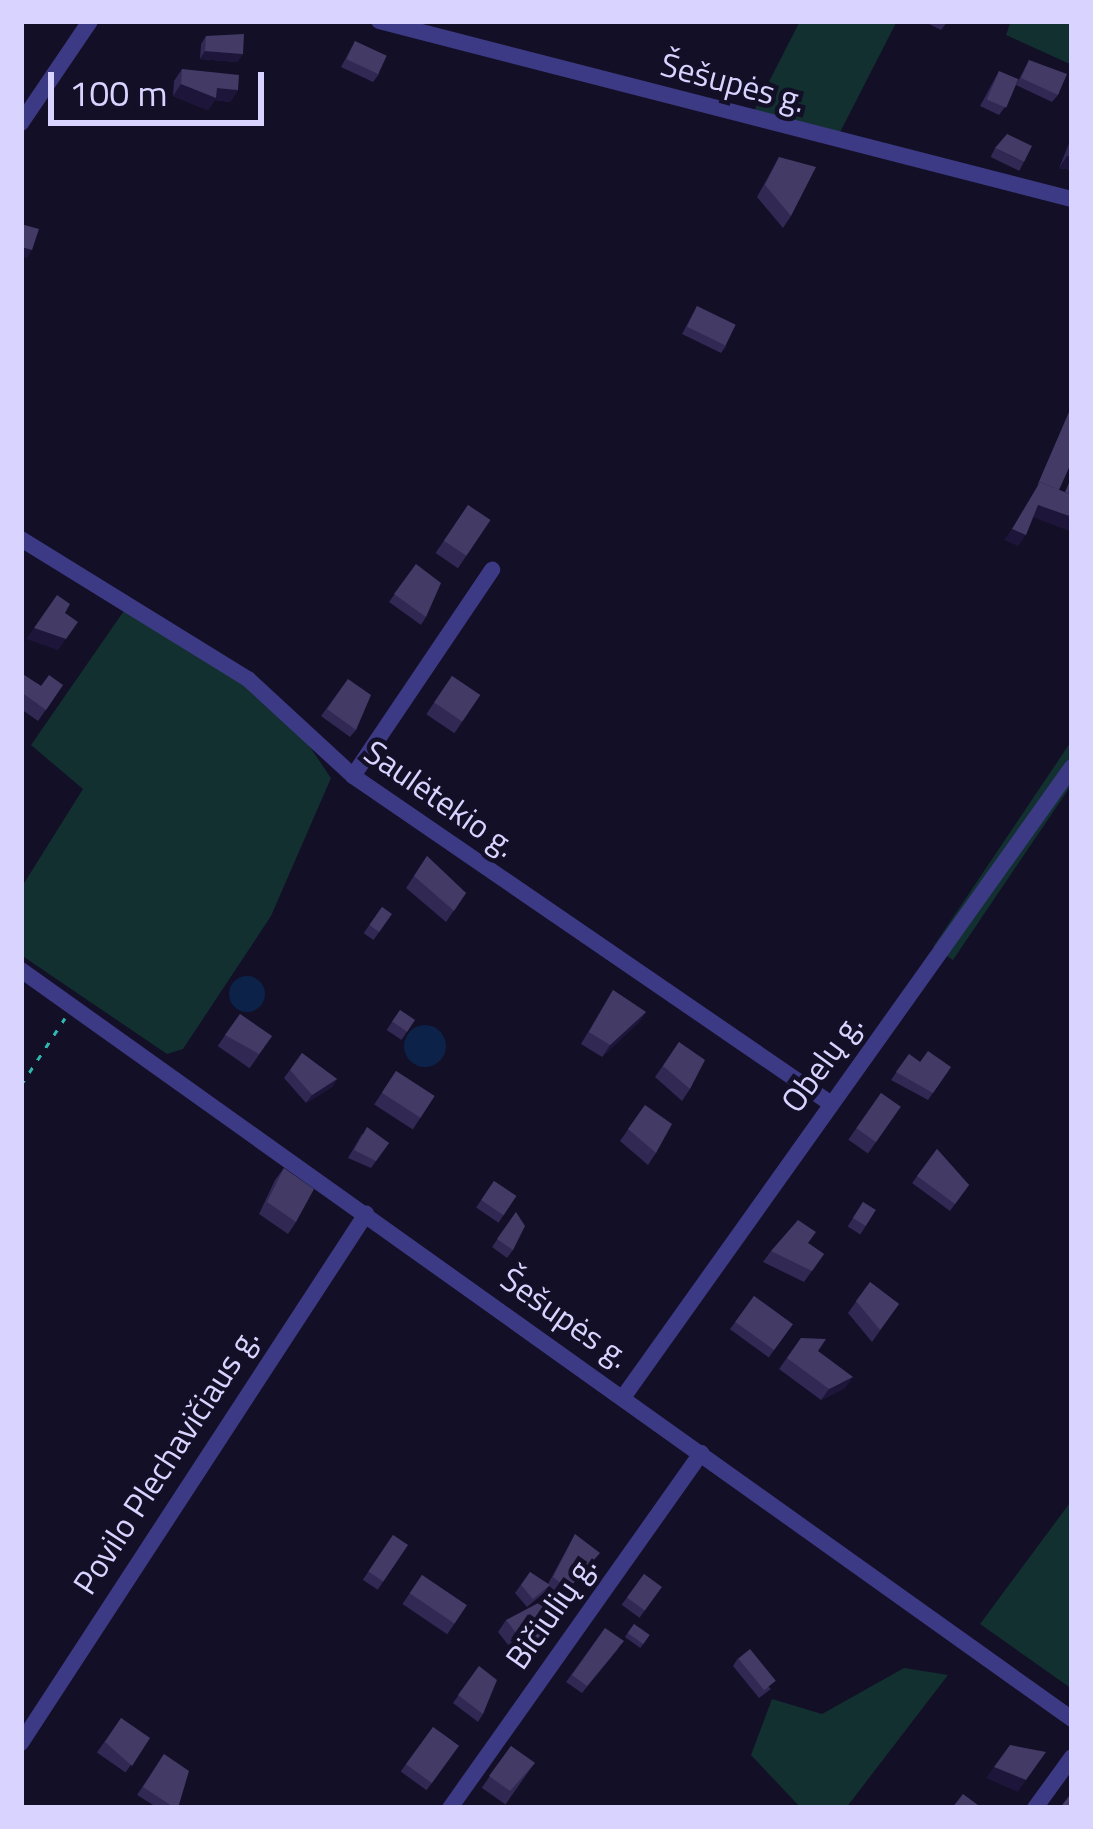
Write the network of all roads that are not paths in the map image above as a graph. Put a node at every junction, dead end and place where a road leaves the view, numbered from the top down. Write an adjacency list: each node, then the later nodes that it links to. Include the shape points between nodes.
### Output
1 (90, 21): 3 (street)
2 (380, 21): 4 (street, Šešupės g.)
3 (21, 123)
4 (1072, 199)
5 (21, 538): 8 (street, Saulėtekio g., via 248,679)
6 (492, 570): 8 (street)
7 (1072, 767): 10 (street, Obelų g.)
8 (353, 776): 10 (street, Saulėtekio g.)
9 (21, 970): 11 (street, Šešupės g.)
10 (830, 1103): 12 (street, Obelų g.)
11 (366, 1214): 12 (street, Šešupės g.); 15 (street, Povilo Plechavičiaus g.)
12 (624, 1396): 13 (street, Šešupės g.)
13 (701, 1453): 14 (street, Šešupės g.); 17 (street, Bičiulių g.)
14 (1072, 1718)
15 (21, 1743)
16 (1072, 1757): 18 (street)
17 (450, 1808)
18 (1035, 1808)

